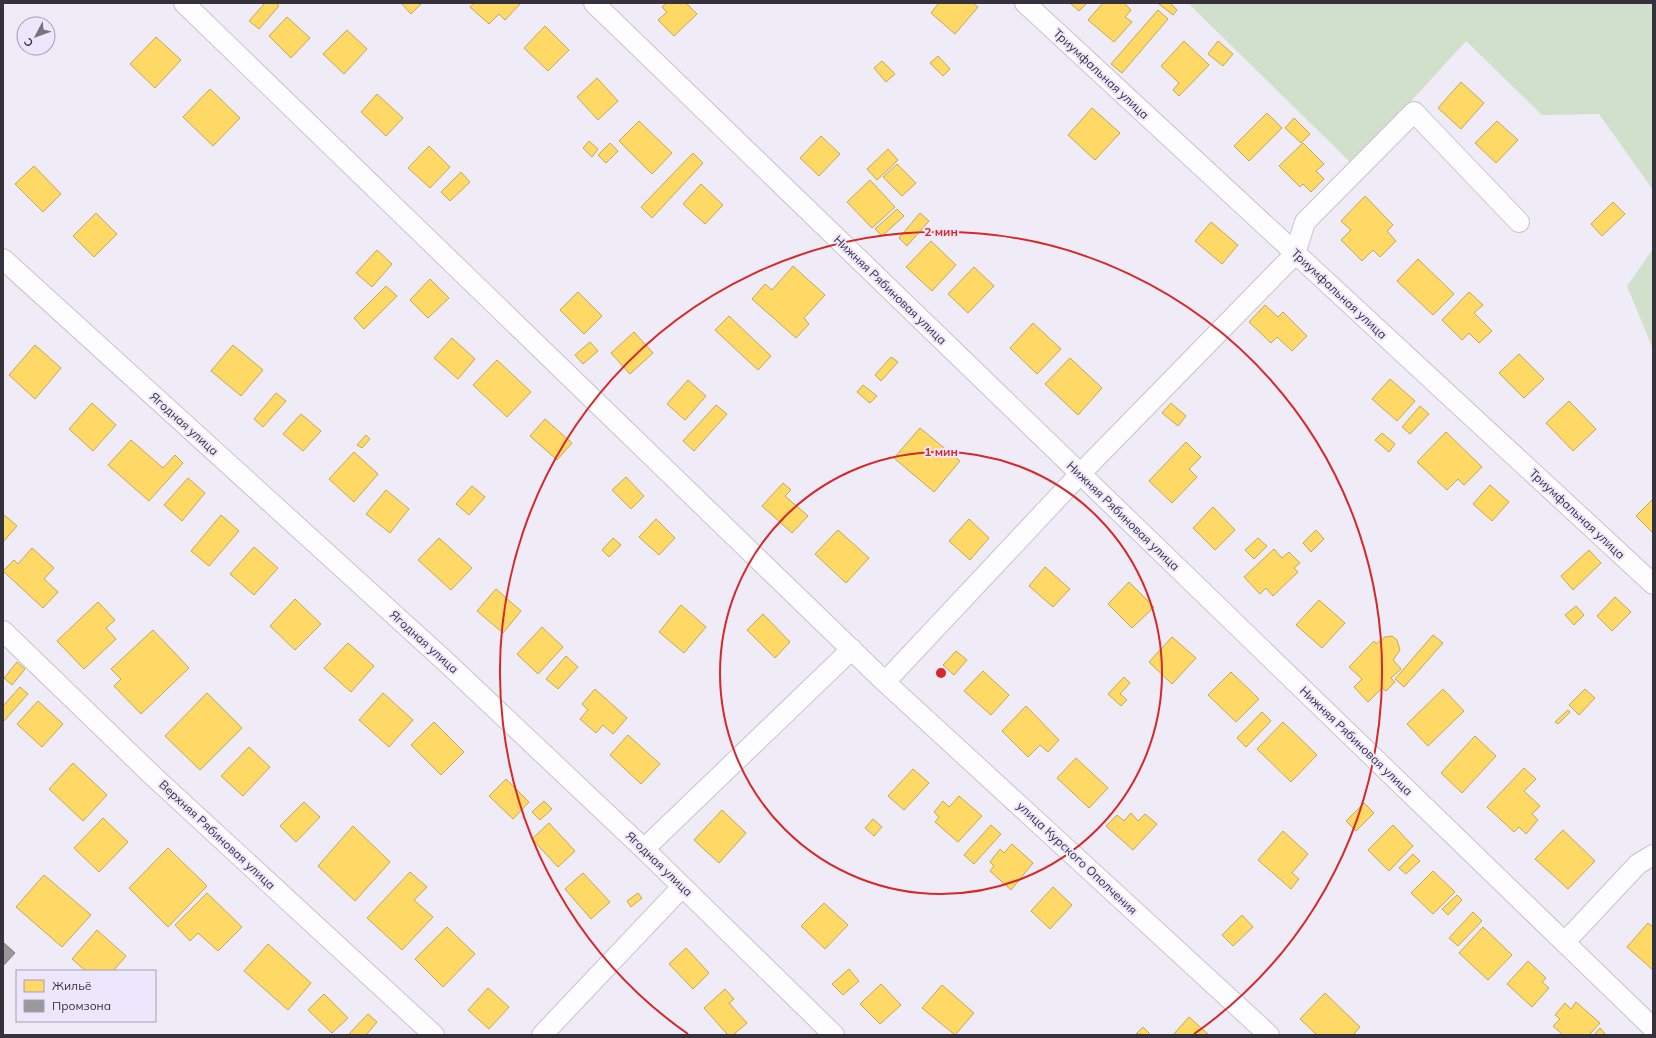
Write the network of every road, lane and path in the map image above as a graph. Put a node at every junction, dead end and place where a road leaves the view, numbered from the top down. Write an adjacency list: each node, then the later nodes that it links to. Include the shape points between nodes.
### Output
1 (184, 3): 10 (street, улица Курского Ополчения)
2 (594, 3): 7 (street, Нижняя Рябиновая улица)
3 (1025, 3): 5 (street, Триумфальная улица)
4 (1519, 222): 5 (street, via 1414,112 1305,222)
5 (1296, 254): 7 (street); 8 (street, Триумфальная улица)
6 (3, 259): 12 (street, Ягодная улица, via 445,661)
7 (1080, 474): 11 (street); 15 (street, Нижняя Рябиновая улица)
8 (1653, 584)
9 (3, 631): 17 (street, Верхняя Рябиновая улица, via 152,775)
10 (852, 649): 11 (street, улица Курского Ополчения); 12 (street)
11 (885, 682): 20 (street, улица Курского Ополчения)
12 (644, 849): 14 (street, Ягодная улица)
13 (1653, 855): 15 (street, via 1638,864)
14 (682, 886): 18 (street); 19 (street, Ягодная улица)
15 (1565, 942): 16 (street, Нижняя Рябиновая улица)
16 (1653, 1028)
17 (434, 1035)
18 (542, 1035)
19 (834, 1035)
20 (1269, 1035)

